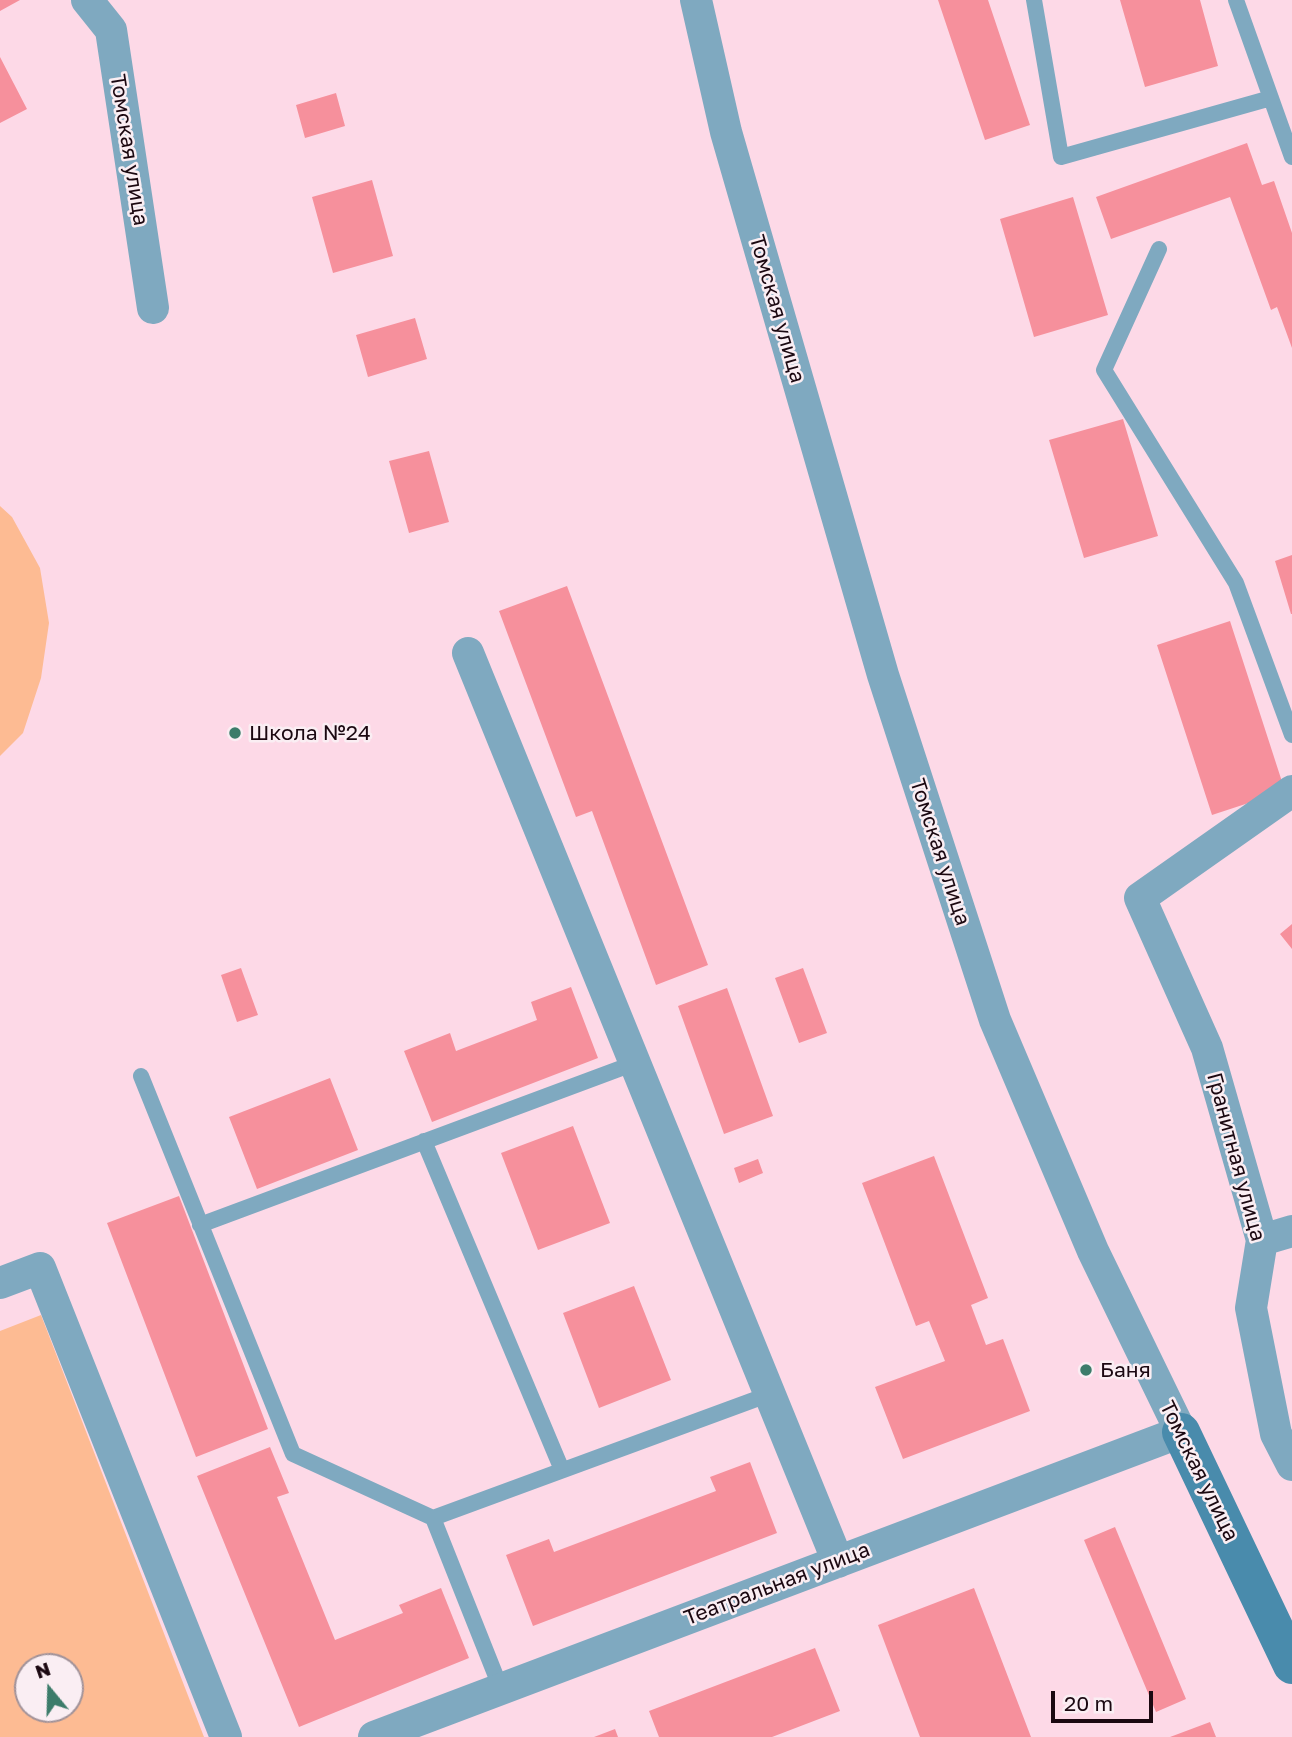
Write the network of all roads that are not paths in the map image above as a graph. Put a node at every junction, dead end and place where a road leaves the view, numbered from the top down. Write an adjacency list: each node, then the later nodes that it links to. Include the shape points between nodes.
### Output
1 (88, 0): 8 (street, Томская улица, via 111,30)
2 (696, 0): 20 (street, Томская улица, via 726,132 849,557 995,1020 1093,1251)
3 (1034, 0): 5 (lane, via 1061,157)
4 (1236, 0): 5 (lane)
5 (1271, 98): 6 (lane)
6 (1292, 157)
7 (1159, 249): 10 (lane, via 1104,370 1236,583)
8 (153, 308)
9 (468, 653): 12 (street)
10 (1292, 735)
11 (1292, 791): 17 (street, Гранитная улица, via 1140,898 1207,1048)
12 (635, 1063): 14 (lane); 19 (street)
13 (141, 1076): 15 (lane)
14 (424, 1141): 15 (lane); 22 (lane)
15 (200, 1225): 23 (lane, via 293,1454)
16 (1292, 1231): 17 (street)
17 (1262, 1240): 21 (street, Гранитная улица, via 1251,1308 1276,1434)
18 (0, 1283): 27 (street, via 40,1268)
19 (770, 1394): 22 (lane); 24 (street)
20 (1181, 1432): 24 (street, Театральная улица); 25 (street, Томская улица)
21 (1292, 1465)
22 (562, 1470): 23 (lane)
23 (433, 1518): 26 (lane)
24 (838, 1562): 26 (street, Театральная улица)
25 (1292, 1665)
26 (501, 1689): 28 (street, Театральная улица)
27 (226, 1737)
28 (374, 1737)

